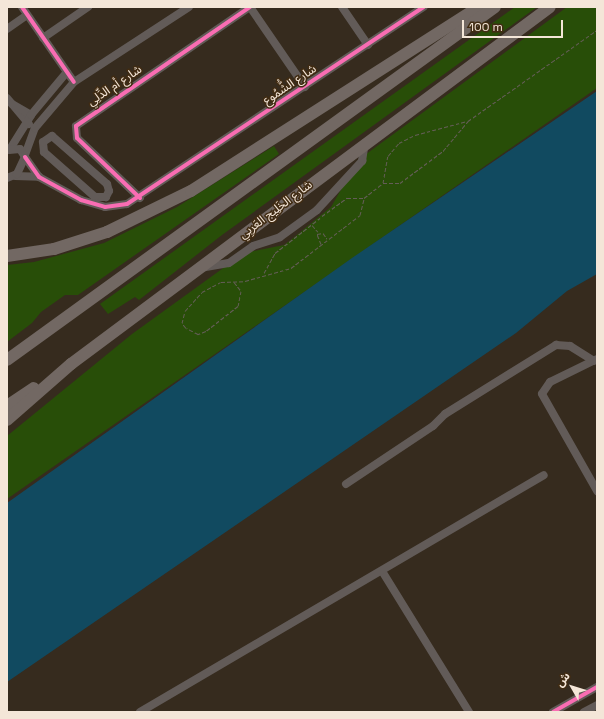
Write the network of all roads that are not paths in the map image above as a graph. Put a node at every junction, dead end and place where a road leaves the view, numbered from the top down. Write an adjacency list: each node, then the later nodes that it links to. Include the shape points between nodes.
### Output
1 (22, 7): 10 (street)
2 (88, 7): 12 (street)
3 (189, 7): 15 (street)
4 (250, 7): 16 (street); 30 (street, شارع أم الدِّلِي, via 76,126 77,138)
5 (342, 7): 13 (street)
6 (423, 7): 13 (street, شارع الشُّمُوع)
7 (479, 7): 32 (highway, via 191,191 108,232 54,249)
8 (495, 7): 34 (highway)
9 (550, 7): 22 (highway, شارع الخَلِيج العَربِي)
10 (27, 15): 11 (street); 12 (street)
11 (7, 29)
12 (43, 38): 14 (street)
13 (368, 45): 16 (street, شارع الشُّمُوع)
14 (67, 72): 15 (street); 18 (street)
15 (74, 82): 19 (street)
16 (305, 87): 30 (street, شارع الشُّمُوع)
17 (10, 101): 20 (street)
18 (41, 104): 19 (street); 20 (street)
19 (50, 110): 21 (street)
20 (29, 118): 21 (street); 23 (street)
21 (35, 128): 24 (street)
22 (365, 143): 33 (highway, شارع الخَلِيج العَربِي); 33 (street, via 359,164 309,221 280,237 253,246 229,263)
23 (9, 150): 24 (street, via 18,148)
24 (25, 156): 25 (street); 26 (street)
25 (39, 177): 26 (street); 28 (street)
26 (10, 178)
27 (78, 183): 28 (street); 29 (street, via 97,198); 29 (street, via 44,152 42,144 47,137 58,138 107,184 109,191)
28 (73, 196): 31 (street)
29 (106, 197): 31 (street)
30 (140, 198): 31 (street, شارع الشُّمُوع)
31 (105, 207)
32 (7, 256)
33 (199, 268): 36 (highway, شارع الخَلِيج العَربِي)
34 (7, 360)
35 (595, 360): 40 (street, via 570,346 556,345 445,414 433,426); 41 (street, via 550,382 542,394)
36 (71, 364): 37 (highway); 38 (highway, شارع الخَلِيج العَربِي)
37 (7, 406)
38 (7, 420)
39 (544, 475): 42 (street)
40 (346, 484)
41 (597, 491)
42 (382, 571): 45 (street); 46 (street)
43 (597, 687): 47 (street)
44 (597, 705): 48 (street)
45 (140, 712)
46 (469, 712)
47 (553, 712)
48 (584, 712)

